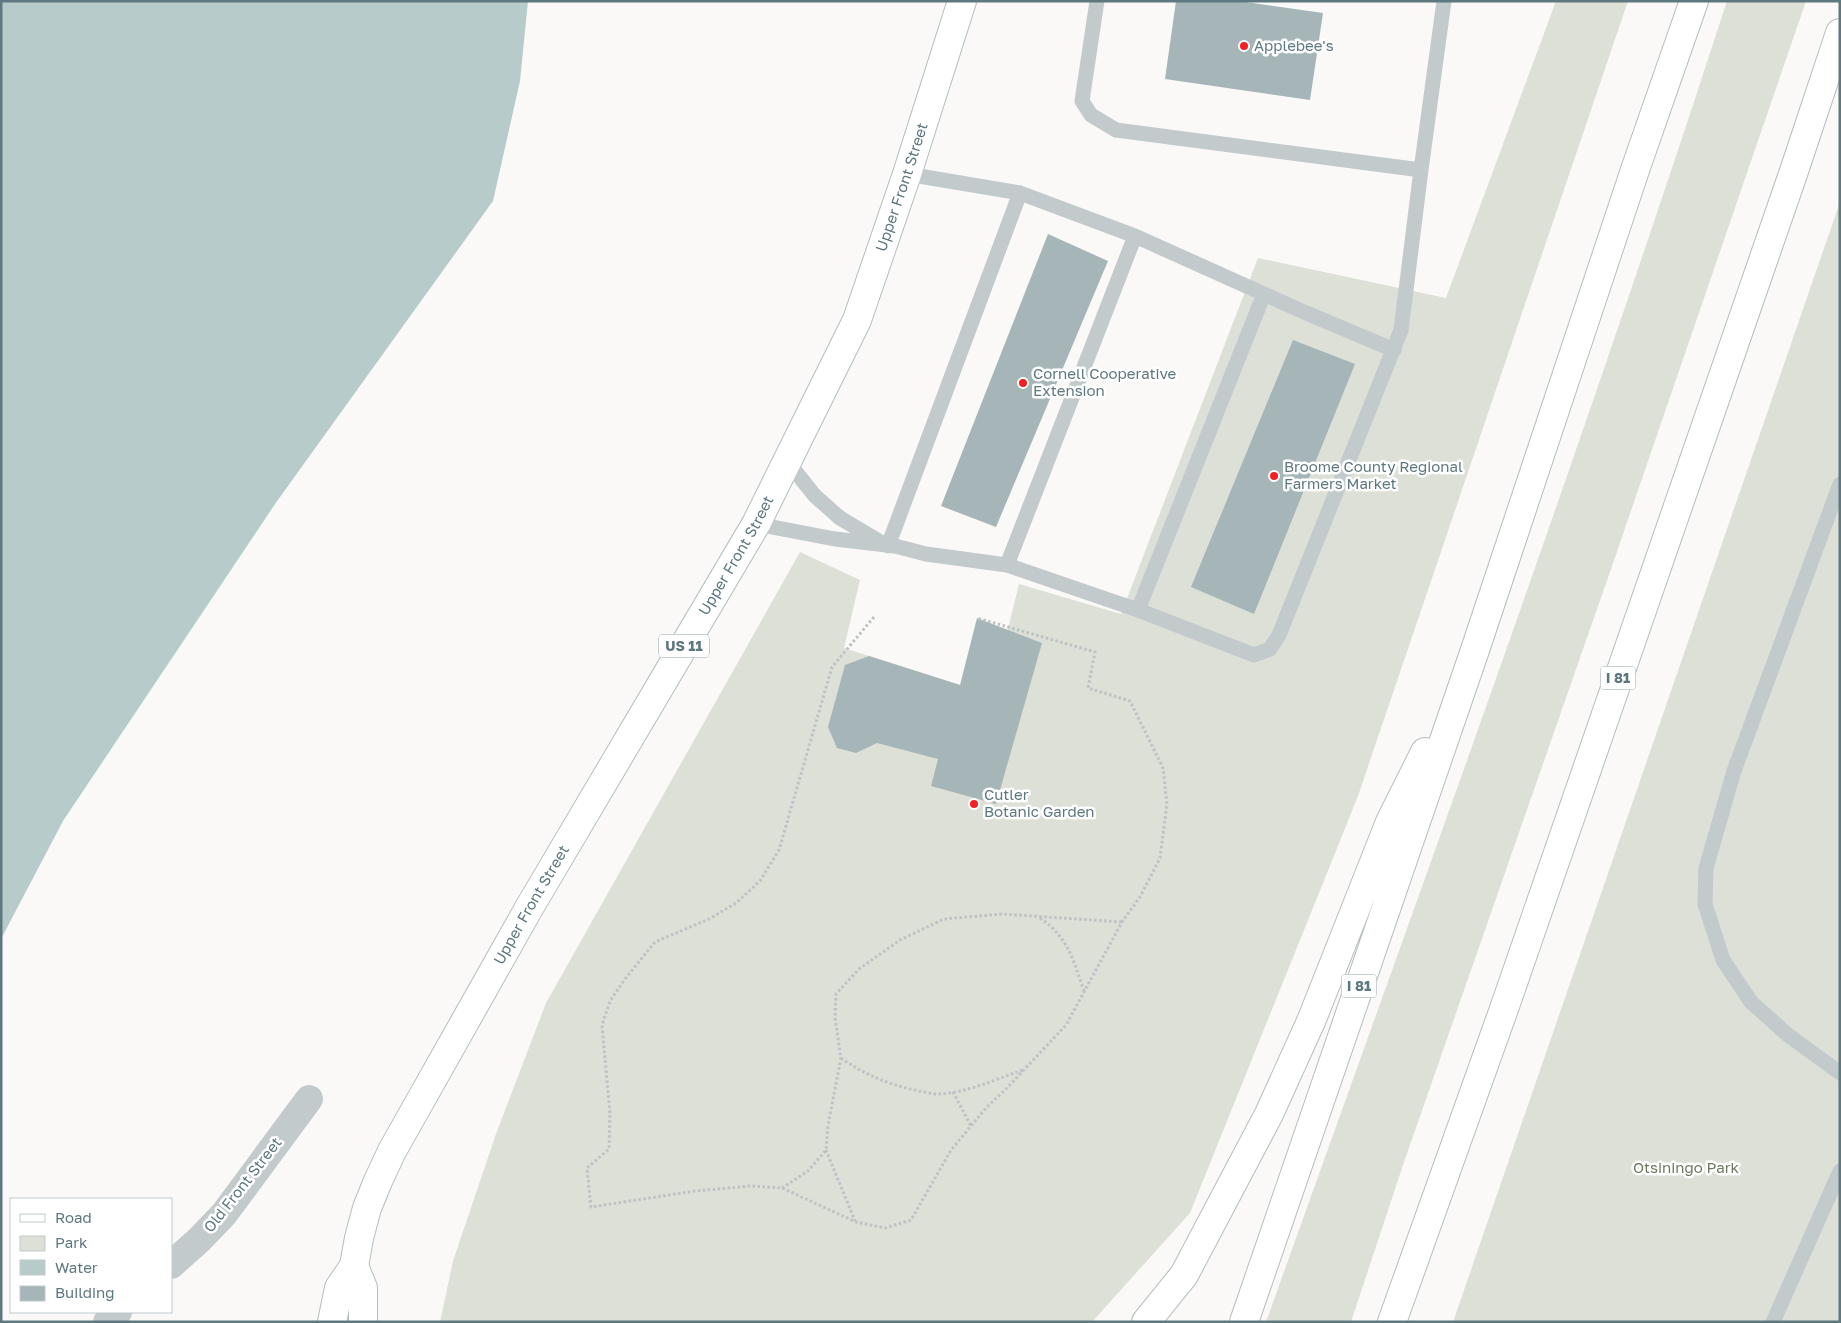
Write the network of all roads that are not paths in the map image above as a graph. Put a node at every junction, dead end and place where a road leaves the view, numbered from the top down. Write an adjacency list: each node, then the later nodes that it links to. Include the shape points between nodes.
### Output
1 (962, 1): 7 (main road, Upper Front Street / US 11)
2 (1097, 1): 6 (lane, via 1082,102 1091,115 1116,130)
3 (1444, 1): 6 (lane)
4 (1694, 1): 18 (main road, I 81)
5 (1840, 33): 30 (main road, I 81, via 1505,1006)
6 (1421, 170): 11 (lane, via 1401,330)
7 (907, 174): 8 (lane); 12 (main road, Upper Front Street / US 11, via 857,320)
8 (1020, 193): 9 (lane); 15 (lane)
9 (1135, 236): 10 (lane); 16 (lane)
10 (1264, 294): 11 (lane); 17 (lane)
11 (1394, 350): 17 (lane, via 1280,635 1270,649 1254,655)
12 (787, 461): 14 (main road, Upper Front Street / US 11); 15 (lane, via 815,496 840,518)
13 (1840, 484): 19 (lane, via 1734,771 1706,868 1705,904 1723,960 1751,1002 1788,1035)
14 (756, 524): 15 (lane); 23 (main road, Upper Front Street / US 11, via 529,908 392,1151 367,1208)
15 (888, 546): 16 (lane)
16 (1007, 566): 17 (lane)
17 (1138, 610)
18 (1475, 650): 28 (main road, via 1390,822 1312,1019 1269,1114 1184,1275); 29 (main road, I 81)
19 (1840, 1073)
20 (309, 1099): 22 (street, Old Front Street, via 224,1214)
21 (1840, 1171): 31 (lane)
22 (172, 1264)
23 (354, 1266): 26 (main road, Upper Front Street / US 11, via 339,1288); 27 (main road, via 363,1288)
24 (117, 1313): 25 (street)
25 (107, 1322)
26 (332, 1322)
27 (363, 1322)
28 (1146, 1322)
29 (1244, 1322)
30 (1392, 1322)
31 (1773, 1322)

